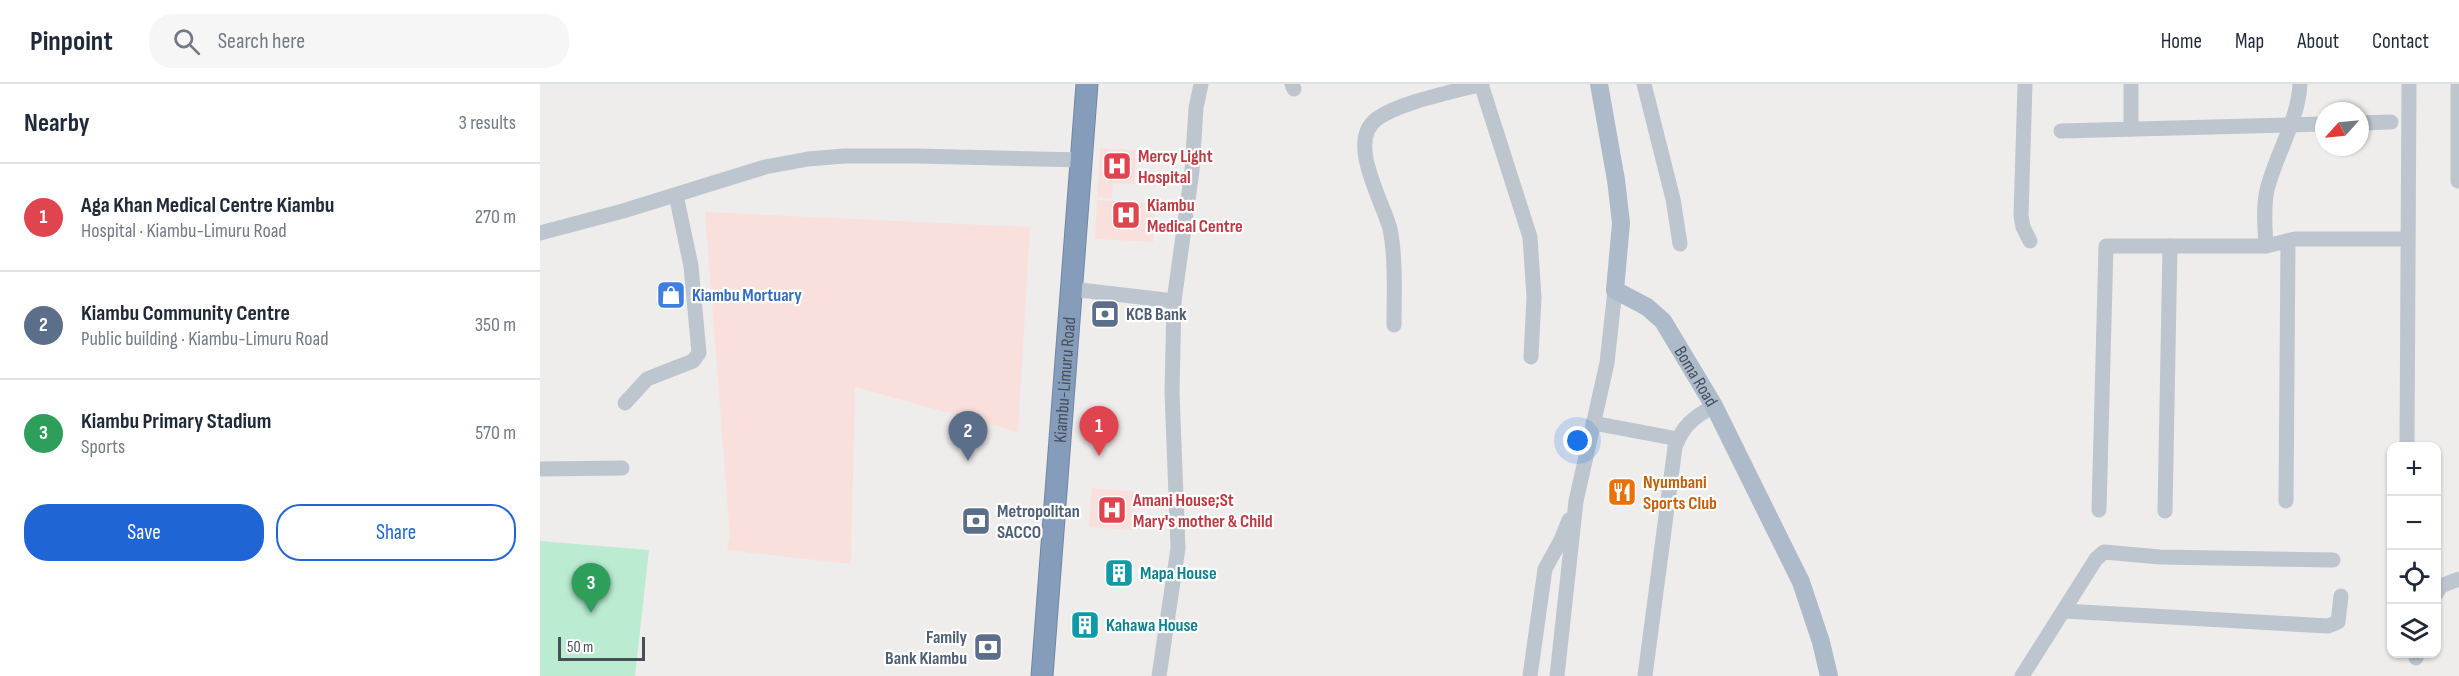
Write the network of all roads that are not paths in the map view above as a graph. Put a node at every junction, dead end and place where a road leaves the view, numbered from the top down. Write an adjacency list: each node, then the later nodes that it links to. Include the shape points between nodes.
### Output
1 (1087, 84): 17 (highway, Kiambu-Limuru Road)
2 (1201, 84): 29 (street)
3 (1482, 84): 30 (street, via 1397,108 1376,119 1367,130 1368,164 1390,229); 31 (street, via 1530,237 1534,297)
4 (1599, 84): 28 (main road, via 1621,223)
5 (1644, 84): 24 (street, via 1673,199)
6 (2025, 84): 22 (street, via 2022,216)
7 (2131, 84): 15 (street)
8 (2300, 84): 14 (street)
9 (2409, 84): 21 (street)
10 (2458, 84): 18 (street)
11 (2391, 122): 12 (street)
12 (2369, 123)
13 (2315, 124): 14 (street)
14 (2291, 125): 15 (street); 26 (street, via 2266,193)
15 (2131, 129): 16 (street)
16 (2061, 131)
17 (1083, 160): 19 (street, via 898,156 808,159 765,167); 27 (highway, Kiambu-Limuru Road)
18 (2458, 181)
19 (676, 195): 20 (street); 32 (street, via 691,266 699,352 693,361 647,379)
20 (540, 233)
21 (2408, 239): 23 (street); 36 (street)
22 (2030, 241)
23 (2288, 241): 26 (street); 40 (street)
24 (1680, 244)
25 (2170, 246): 26 (street); 41 (street, via 2106,246); 42 (street)
26 (2266, 246)
27 (1072, 289): 29 (street); 48 (highway, Kiambu-Limuru Road)
28 (1615, 290): 33 (main road, Boma Road, via 1647,307 1663,321); 34 (street, via 1607,363)
29 (1174, 301): 49 (street, via 1172,392 1178,548)
30 (1394, 325)
31 (1531, 357)
32 (625, 403)
33 (1714, 406): 35 (street, via 1691,419); 53 (main road, Boma Road, via 1801,582)
34 (1593, 423): 35 (street); 39 (street)
35 (1678, 439): 52 (street)
36 (2407, 442)
37 (622, 468): 38 (street)
38 (540, 469)
39 (1576, 501): 50 (street, via 1545,570); 51 (street)
40 (2286, 501)
41 (2099, 510)
42 (2165, 511)
43 (2333, 560): 47 (street, via 2160,557 2104,552)
44 (2459, 579): 45 (street)
45 (2441, 585)
46 (2341, 596): 47 (street, via 2338,622 2328,626)
47 (2064, 610): 54 (street)
48 (1042, 676)
49 (1159, 676)
50 (1530, 676)
51 (1557, 676)
52 (1645, 676)
53 (1829, 676)
54 (2022, 676)

